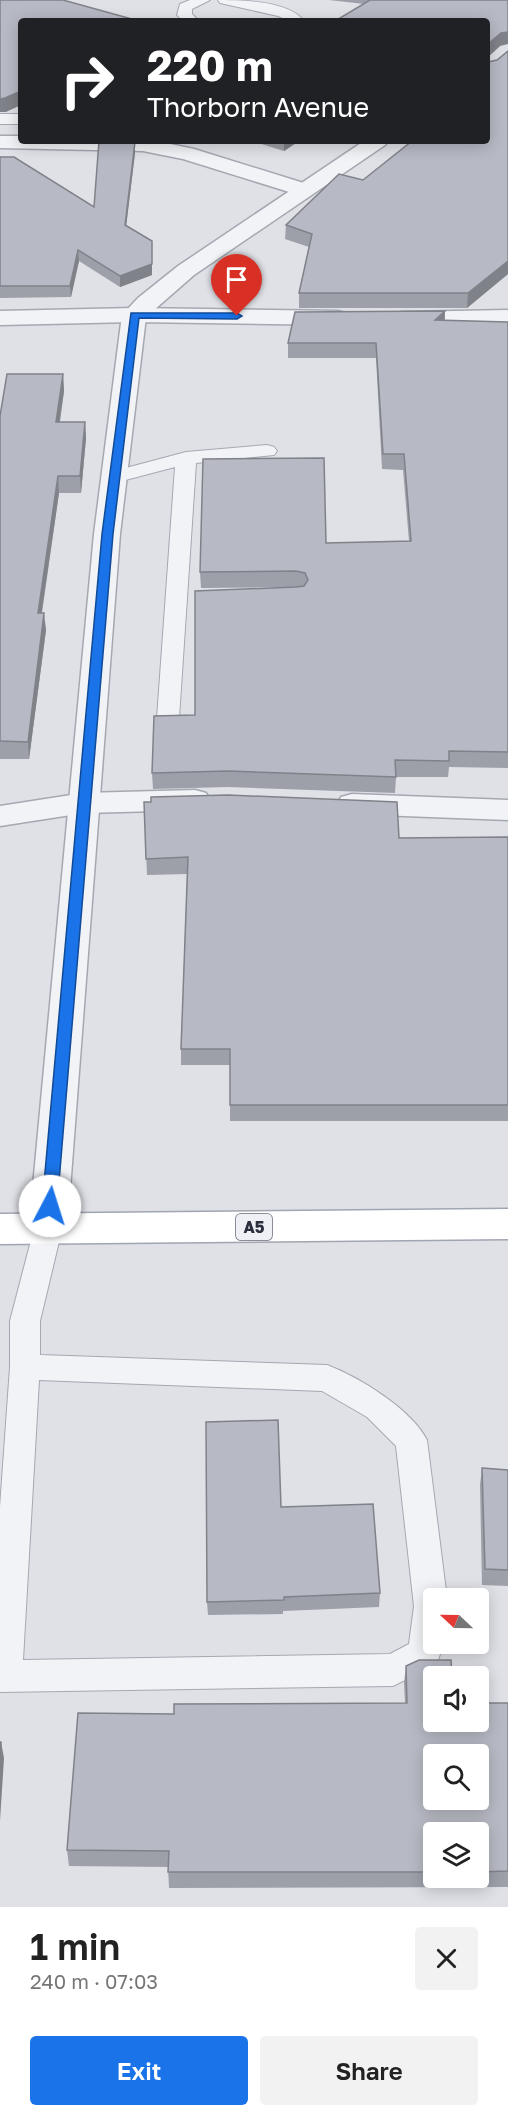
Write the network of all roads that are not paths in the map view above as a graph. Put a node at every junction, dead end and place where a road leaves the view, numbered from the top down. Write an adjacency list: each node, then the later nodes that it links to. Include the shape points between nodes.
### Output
1 (203, 0): 3 (lane, via 185,8)
2 (225, 0): 4 (lane)
3 (188, 18)
4 (294, 18)
5 (0, 119): 6 (lane)
6 (18, 119)
7 (0, 142): 8 (street)
8 (18, 142)
9 (148, 144): 11 (street)
10 (373, 144): 11 (street)
11 (302, 189): 12 (street, via 155,293)
12 (134, 315): 14 (street); 15 (street); 19 (street)
13 (508, 317): 16 (street)
14 (0, 318)
15 (357, 318)
16 (381, 319)
17 (267, 451): 18 (lane)
18 (186, 458): 19 (lane); 21 (lane)
19 (114, 477): 25 (street)
20 (200, 596): 21 (lane)
21 (177, 597): 22 (lane)
22 (168, 718)
23 (228, 799): 25 (street)
24 (320, 802): 26 (street)
25 (84, 803): 27 (street); 30 (street)
26 (508, 810)
27 (0, 816)
28 (508, 1224): 30 (main road, A5)
29 (0, 1229): 30 (main road, A5)
30 (48, 1229): 31 (lane, via 25,1321)
31 (25, 1367): 32 (lane); 32 (lane, via 327,1378 378,1408 411,1440 431,1606 425,1653 393,1670)
32 (2, 1676)

